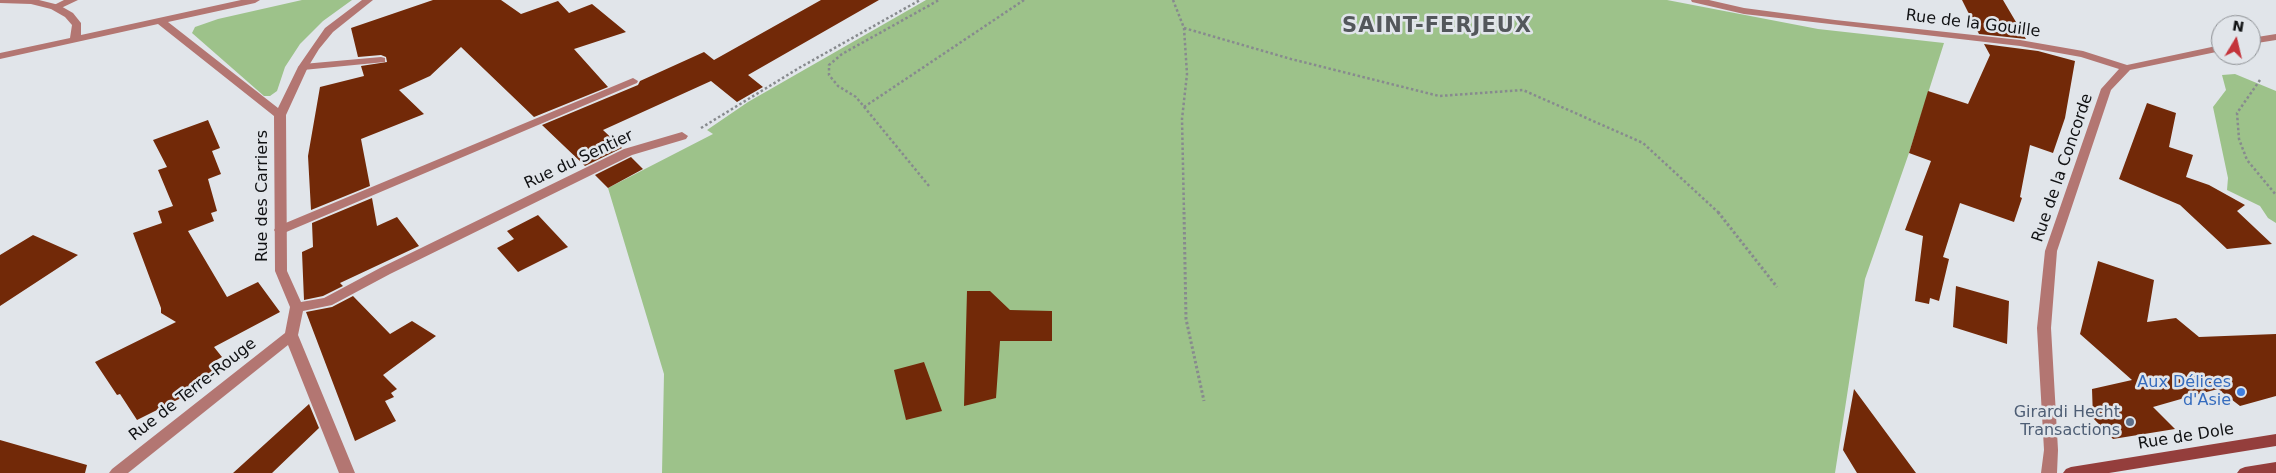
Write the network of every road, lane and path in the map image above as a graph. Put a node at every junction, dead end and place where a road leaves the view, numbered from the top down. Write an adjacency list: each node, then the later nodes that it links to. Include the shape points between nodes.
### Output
1 (0, 0): 10 (street, via 30,1)
2 (73, 0): 10 (street)
3 (255, 0): 11 (street)
4 (368, 0): 19 (street, Rue des Carriers, via 329,30)
5 (920, 0): 25 (path, via 799,68 700,129)
6 (939, 0): 23 (path, via 842,54 829,65 829,75 838,86 856,97)
7 (1024, 0): 23 (path)
8 (1174, 0): 12 (path)
9 (1696, 0): 20 (street, Rue de la Gouille, via 1834,23 2020,43 2083,54)
10 (55, 7): 14 (street, via 69,15 76,25)
11 (160, 21): 14 (street); 24 (street, Rue des Carriers)
12 (1184, 28): 29 (path, via 1440,96 1523,90 1643,143 1721,215); 32 (path, via 1187,74 1182,119 1186,319)
13 (2276, 37): 15 (street)
14 (75, 38): 17 (street)
15 (2261, 39)
16 (2211, 50): 20 (street)
17 (0, 56)
18 (381, 60): 19 (street)
19 (303, 66): 24 (street, Rue des Carriers)
20 (2126, 68): 37 (street, Rue de la Concorde, via 2106,89 2051,252 2044,328 2051,450)
21 (2260, 80): 27 (path, via 2238,114 2239,139 2247,160)
22 (633, 81): 28 (street)
23 (864, 107): 26 (path)
24 (280, 115): 28 (street, Rue des Carriers)
25 (682, 136): 30 (street, Rue du Sentier, via 628,152 327,302)
26 (929, 186)
27 (2276, 195)
28 (280, 230): 30 (street, Rue des Carriers, via 281,271)
29 (1777, 287)
30 (297, 307): 31 (street)
31 (291, 335): 35 (street, Rue de Terre-Rouge); 36 (street)
32 (1204, 401)
33 (2276, 440): 38 (main road, Rue de Dole)
34 (2276, 468): 39 (main road)
35 (117, 473)
36 (347, 473)
37 (2049, 473)
38 (2071, 473)
39 (2245, 473)

